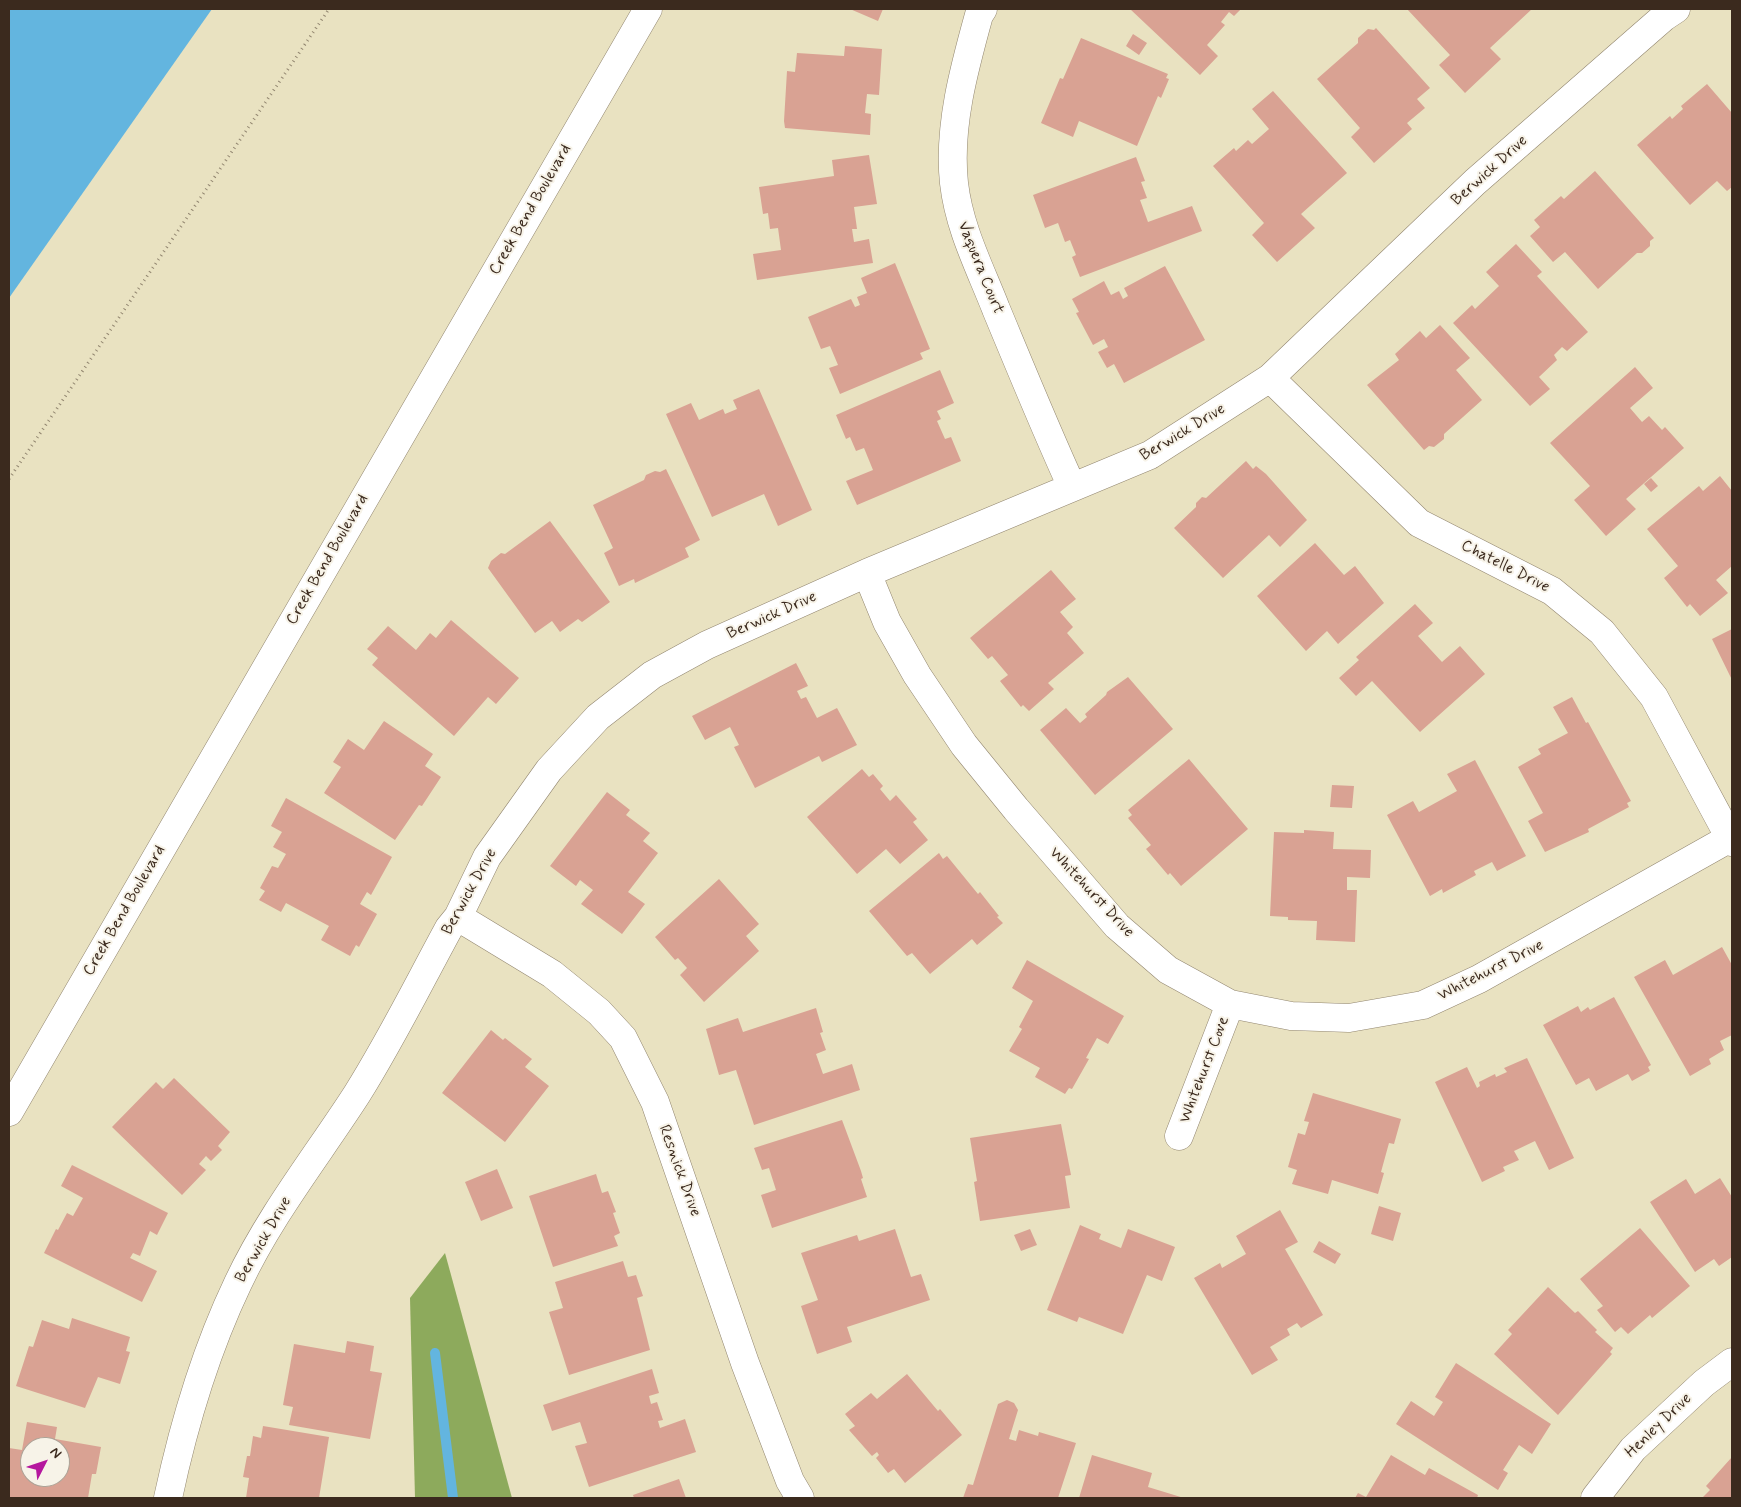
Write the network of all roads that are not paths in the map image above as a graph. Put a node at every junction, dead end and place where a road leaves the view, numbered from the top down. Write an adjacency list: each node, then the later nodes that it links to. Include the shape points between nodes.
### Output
1 (648, 9): 10 (street, Creek Bend Boulevard)
2 (983, 9): 5 (street, Vaquera Court, via 978,15 964,68 954,133 954,182 960,219 1040,417)
3 (1676, 9): 4 (street, Berwick Drive, via 1475,182)
4 (1270, 378): 5 (street, Berwick Drive, via 1150,455); 7 (street, Chatelle Drive, via 1419,523 1552,591 1602,632 1654,697)
5 (1072, 487): 6 (street, Berwick Drive)
6 (867, 573): 8 (street, Berwick Drive, via 707,645 652,675 598,717 549,770 488,857); 9 (street, Whitehurst Drive, via 887,622 917,674 964,745 1016,810 1117,926 1168,970)
7 (1731, 840): 9 (street, Whitehurst Drive, via 1479,980 1423,1005 1349,1018 1292,1016)
8 (458, 917): 13 (street, Berwick Drive, via 358,1092 267,1230 239,1281 195,1388); 14 (street, Resnick Drive, via 552,974 599,1012 622,1038 655,1102 745,1363 790,1481)
9 (1230, 1004): 11 (street, Whitehurst Cove)
10 (9, 1112)
11 (1179, 1136)
12 (1732, 1362): 15 (street, Henley Drive, via 1704,1383 1633,1449)
13 (168, 1498)
14 (800, 1498)
15 (1595, 1498)

